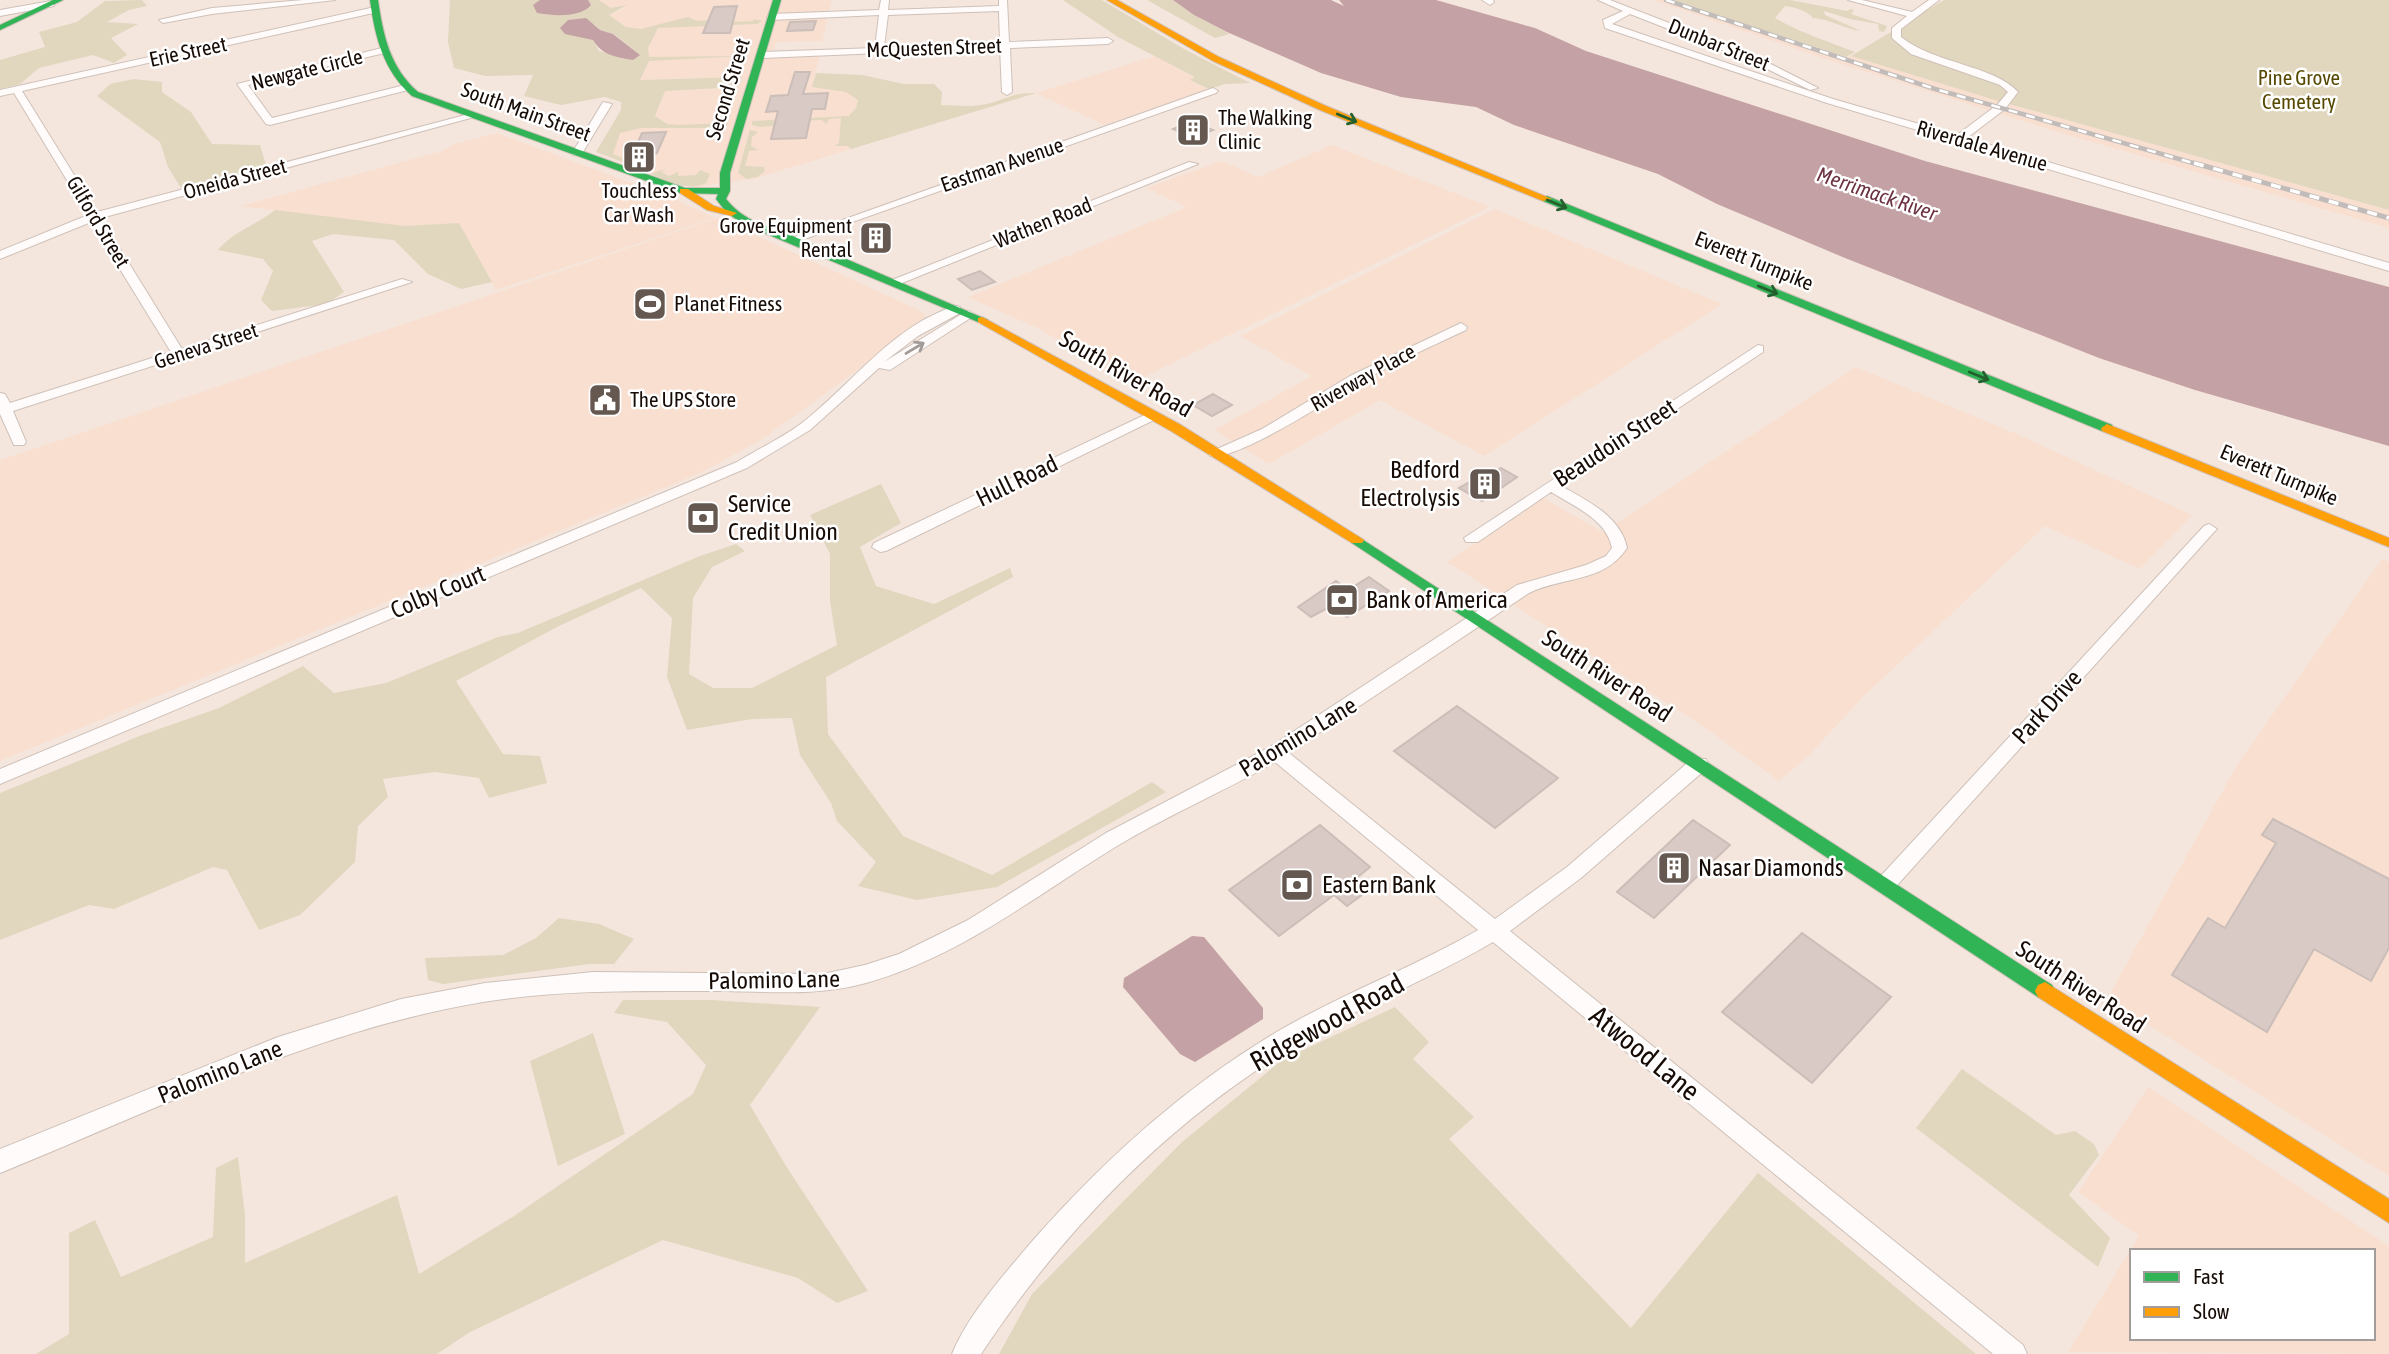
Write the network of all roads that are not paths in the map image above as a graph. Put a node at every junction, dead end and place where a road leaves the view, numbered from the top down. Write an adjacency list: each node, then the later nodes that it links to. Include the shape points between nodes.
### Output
1 (331, 0): 17 (street)
2 (777, 0): 16 (main road, Second Street)
3 (885, 0): 13 (street)
4 (1111, 0): 59 (main road, Everett Turnpike, one-way to 59, via 1206,55 1323,108)
5 (1136, 0): 45 (main road, Everett Turnpike, via 1219,47 1306,87)
6 (1602, 0): 12 (street, Dunbar Street)
7 (1852, 0): 15 (street)
8 (1935, 0): 15 (street)
9 (55, 2): 14 (street); 18 (main road)
10 (1003, 4): 13 (street); 20 (street)
11 (374, 5): 21 (main road); 25 (street, Erie Street)
12 (1630, 11): 29 (street, Dunbar Street, via 1782,71); 29 (street, Riverdale Avenue, via 1606,22 1608,26)
13 (883, 12): 16 (street); 22 (street)
14 (0, 13)
15 (1913, 15): 32 (street, via 1896,28 1906,48 2012,89 2001,107)
16 (771, 17): 23 (main road, Second Street)
17 (163, 20)
18 (0, 28)
19 (1108, 41): 20 (street, McQuesten Street)
20 (1005, 45): 22 (street, McQuesten Street); 27 (street)
21 (386, 50): 24 (main road); 24 (street, Newgate Circle, via 242,84 270,122)
22 (879, 50): 23 (street, McQuesten Street)
23 (761, 55): 36 (main road, Second Street, via 725,173)
24 (405, 88): 31 (main road, South Main Street)
25 (16, 89): 28 (street, Erie Street); 38 (street, Gilford Street)
26 (1213, 91): 40 (street, Eastman Avenue)
27 (1007, 92)
28 (0, 93)
29 (1830, 100): 32 (street, Riverdale Avenue)
30 (607, 104): 33 (street)
31 (473, 116): 33 (main road, South Main Street); 38 (street, Oneida Street)
32 (1959, 139): 42 (street, Riverdale Avenue)
33 (577, 153): 35 (main road, South Main Street)
34 (1193, 164): 44 (street, Wathen Road)
35 (684, 191): 36 (main road, South Main Street); 37 (main road, South River Road, via 711,208)
36 (725, 191): 37 (main road, via 721,199); 39 (main road, South River Road, via 740,197)
37 (732, 213): 39 (main road, South River Road, via 745,223)
38 (95, 216): 41 (street, Oneida Street); 49 (street, Gilford Street)
39 (771, 230): 40 (main road, South River Road)
40 (792, 240): 44 (main road, South River Road)
41 (0, 255)
42 (2389, 267)
43 (406, 282): 49 (street, Geneva Street)
44 (893, 282): 46 (main road, South River Road)
45 (1805, 287)
46 (963, 312): 51 (main road, South River Road); 64 (street, Colby Court, via 860,380 805,426 742,465)
47 (1461, 327): 52 (street, Riverway Place, via 1355,379)
48 (1758, 349): 56 (street, Beaudoin Street)
49 (179, 355): 50 (street, Geneva Street)
50 (3, 403): 53 (street)
51 (1153, 415): 54 (main road, South River Road); 60 (street, Hull Road)
52 (1267, 432): 54 (street, Riverway Place); 55 (street, Riverway Place)
53 (19, 442)
54 (1215, 453): 55 (main road, South River Road)
55 (1230, 462): 61 (main road, South River Road)
56 (1550, 486): 58 (street, Beaudoin Street); 61 (street, Palomino Lane, via 1611,525 1618,537 1615,554 1595,568 1530,585)
57 (2209, 529): 65 (street, Park Drive)
58 (1472, 538)
59 (2389, 543)
60 (880, 547)
61 (1480, 619): 62 (street, Palomino Lane); 63 (main road, South River Road)
62 (1276, 753): 66 (street, Atwood Lane); 67 (street, Palomino Lane, via 1116,838 950,943 876,973 797,984 540,985 401,1009 286,1044)
63 (1699, 764): 65 (main road, South River Road); 66 (street, Ridgewood Road, via 1550,890)
64 (0, 777)
65 (1885, 886): 68 (main road, South River Road)
66 (1496, 929): 69 (street, Ridgewood Road, via 1435,965 1287,1038 1176,1117 1078,1208 1036,1254); 70 (street, Atwood Lane)
67 (0, 1161)
68 (2389, 1212)
69 (965, 1354)
70 (2014, 1354)

